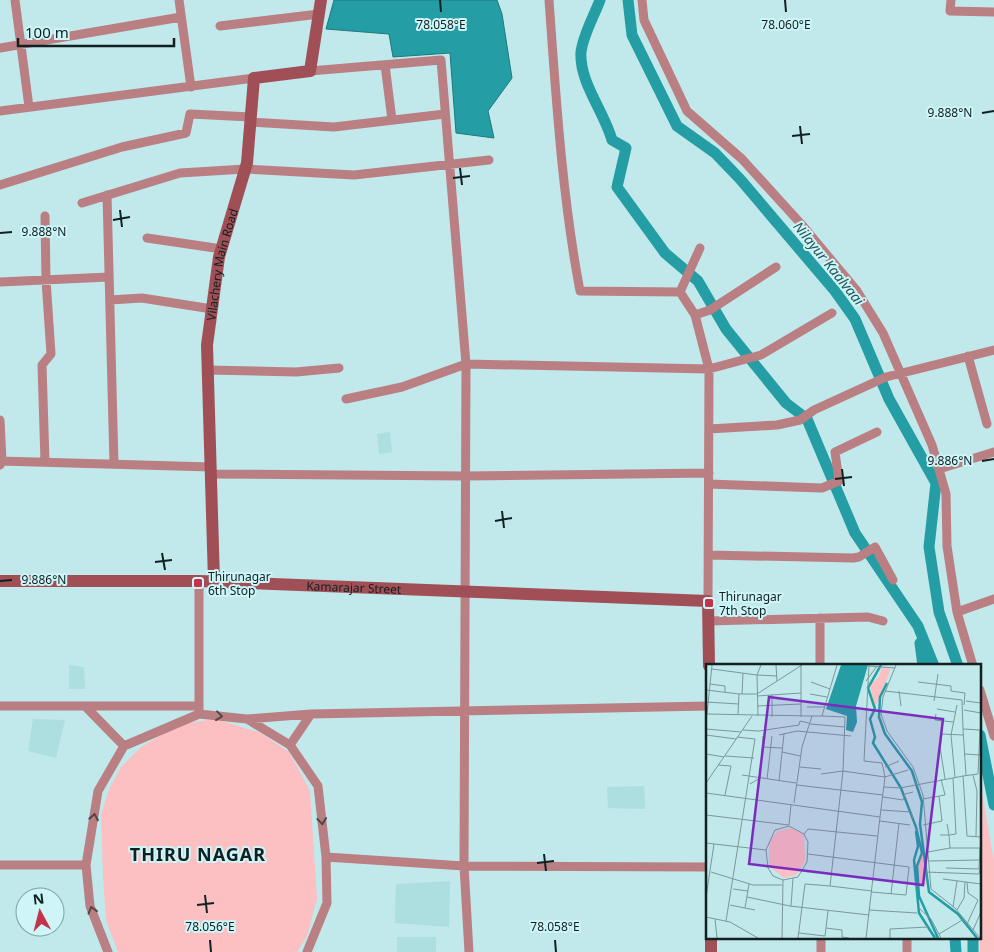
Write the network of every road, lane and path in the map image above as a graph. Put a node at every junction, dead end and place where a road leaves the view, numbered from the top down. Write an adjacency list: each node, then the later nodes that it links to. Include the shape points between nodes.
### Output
1 (15, 0): 11 (street)
2 (179, 0): 9 (street)
3 (321, 0): 8 (main road)
4 (549, 0): 36 (street, via 557,109 580,291)
5 (642, 0): 47 (street, via 644,20 687,111 742,159 857,291 882,333)
6 (951, 0): 7 (street, via 950,11)
7 (994, 12)
8 (319, 14): 10 (street); 14 (main road)
9 (181, 17): 11 (street); 16 (street)
10 (220, 26)
11 (22, 45): 12 (street); 17 (street)
12 (0, 48)
13 (385, 64): 14 (street); 19 (street, via 440,60); 21 (street)
14 (310, 71): 15 (main road)
15 (254, 78): 16 (street); 20 (main road, Vilachery Main Road)
16 (191, 87): 17 (street)
17 (29, 107): 18 (street)
18 (0, 111)
19 (445, 114): 21 (street); 23 (street)
20 (250, 119): 21 (street, via 334,127); 24 (main road, Vilachery Main Road); 25 (street, via 190,114 186,133 122,148)
21 (392, 120)
22 (489, 160): 23 (street)
23 (449, 165): 24 (street, via 354,175); 43 (street)
24 (245, 169): 26 (street, via 180,173); 31 (main road, Vilachery Main Road)
25 (0, 185)
26 (107, 195): 27 (street); 33 (street)
27 (82, 203)
28 (45, 216): 34 (street)
29 (147, 238): 31 (street)
30 (700, 248): 36 (street)
31 (222, 249): 38 (main road, Vilachery Main Road)
32 (776, 267): 40 (street, via 710,310)
33 (109, 277): 34 (street); 37 (street)
34 (46, 280): 35 (street); 55 (street, via 51,354 42,365)
35 (0, 282)
36 (680, 292): 40 (street)
37 (110, 300): 38 (street, via 142,298); 56 (street)
38 (212, 309): 45 (main road, Vilachery Main Road)
39 (832, 313): 46 (street, via 761,355)
40 (695, 315): 46 (street)
41 (994, 350): 42 (street)
42 (968, 356): 47 (street); 50 (street)
43 (466, 364): 46 (street); 48 (street, via 402,387); 60 (street)
44 (339, 368): 45 (street, via 296,372)
45 (207, 370): 58 (main road, Vilachery Main Road)
46 (709, 370): 51 (street)
47 (900, 373): 51 (street, via 814,410 800,420 776,425); 57 (street, via 932,445)
48 (346, 399)
49 (0, 420): 54 (street)
50 (987, 424)
51 (709, 429): 59 (street)
52 (877, 432): 61 (street, via 834,452 839,480 822,488)
53 (994, 452): 57 (street)
54 (1, 462): 55 (street)
55 (45, 462): 56 (street)
56 (114, 464): 58 (street)
57 (939, 469): 70 (street, via 946,494 947,546)
58 (211, 470): 60 (street); 66 (main road, Vilachery Main Road)
59 (710, 473): 60 (street); 61 (street)
60 (465, 476): 67 (street)
61 (709, 484): 62 (street)
62 (709, 555): 65 (street, via 860,557 876,547); 69 (street)
63 (0, 580): 64 (main road, Kamarajar Street)
64 (199, 580): 66 (main road, Kamarajar Street); 81 (street)
65 (893, 580)
66 (214, 581): 67 (main road, Kamarajar Street)
67 (464, 591): 69 (main road, Kamarajar Street); 82 (street)
68 (994, 599): 70 (street)
69 (708, 601): 72 (main road)
70 (957, 612): 76 (street)
71 (820, 618): 72 (street); 73 (street, via 868,617); 75 (street)
72 (708, 621): 74 (main road)
73 (883, 621)
74 (709, 664)
75 (820, 664)
76 (972, 664)
77 (982, 697): 85 (street)
78 (0, 706): 79 (street)
79 (85, 706): 81 (street); 87 (street)
80 (706, 706): 82 (street)
81 (199, 710): 84 (street, one-way to 84); 87 (street)
82 (464, 710): 83 (street); 91 (street)
83 (311, 714): 84 (street); 86 (street)
84 (246, 719): 86 (street)
85 (994, 736)
86 (290, 745): 88 (street, one-way to 88, via 318,786)
87 (124, 746): 90 (street, one-way to 87, via 98,791)
88 (326, 857): 91 (street); 94 (street, via 326,903)
89 (0, 865): 90 (street)
90 (86, 865): 93 (street, one-way to 90, via 90,906)
91 (464, 866): 92 (street); 95 (street)
92 (706, 867)
93 (108, 952)
94 (307, 952)
95 (469, 952)

